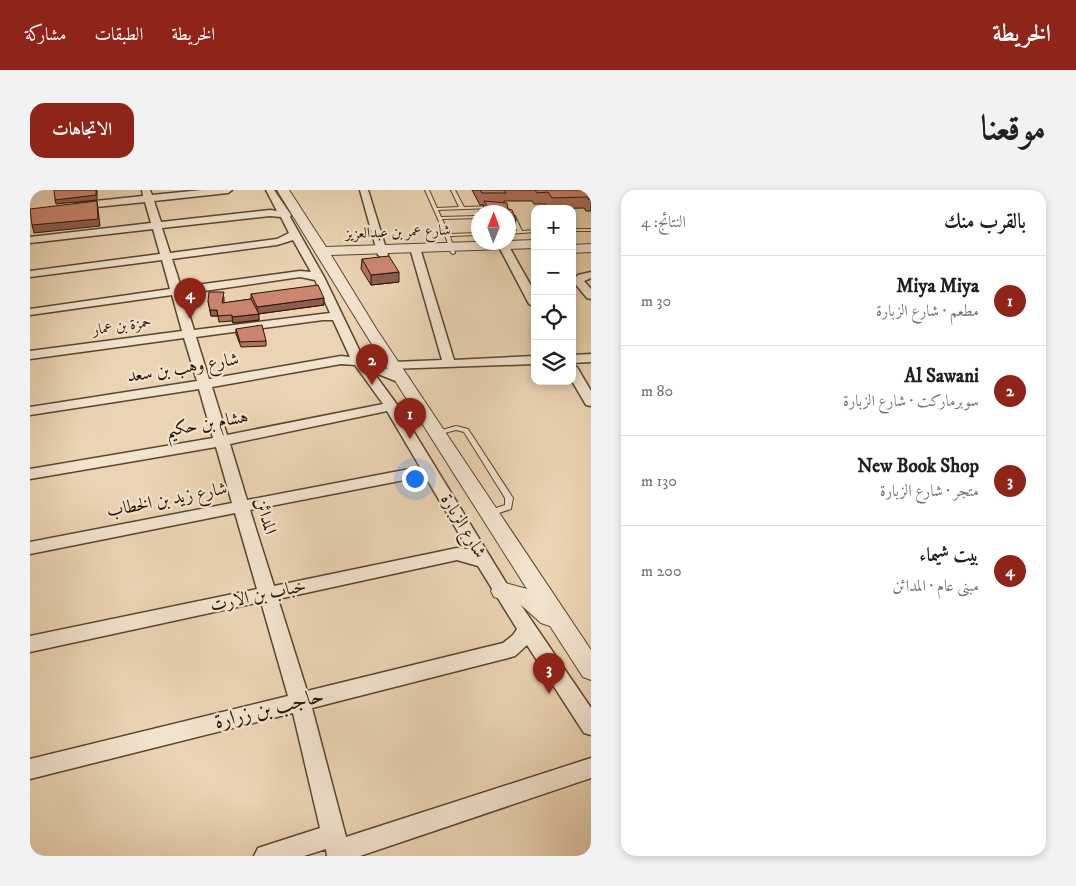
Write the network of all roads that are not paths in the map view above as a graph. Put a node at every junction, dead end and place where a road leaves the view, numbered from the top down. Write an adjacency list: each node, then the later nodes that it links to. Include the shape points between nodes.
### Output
1 (228, 190): 6 (street)
2 (270, 190): 7 (street, شارع الزبارة)
3 (364, 190): 36 (street)
4 (427, 190): 11 (lane)
5 (453, 190): 9 (lane)
6 (148, 194): 8 (street); 15 (street, المدائن)
7 (283, 204): 15 (street, via 270,213); 21 (street, شارع الزبارة); 38 (street, شارع الزبارة)
8 (67, 208)
9 (462, 208): 10 (lane); 11 (lane)
10 (471, 208)
11 (435, 209): 13 (lane)
12 (471, 217): 13 (lane)
13 (440, 218): 26 (lane)
14 (516, 224): 20 (lane)
15 (157, 225): 23 (street); 37 (street, المدائن)
16 (576, 230): 17 (lane)
17 (591, 230)
18 (531, 231): 20 (lane)
19 (516, 232): 20 (lane)
20 (520, 232)
21 (294, 234): 37 (street, via 277,242); 38 (street, شارع الزبارة)
22 (471, 237): 26 (lane)
23 (30, 240)
24 (576, 243): 25 (street)
25 (591, 243)
26 (451, 245): 28 (street, شارع عمر بن عبدالعزيز); 35 (street, شارع عمر بن عبدالعزيز)
27 (531, 245): 29 (street, شارع عمر بن عبدالعزيز)
28 (471, 246)
29 (516, 246)
30 (591, 248): 32 (street)
31 (516, 249): 34 (street, شارع عمر بن عبدالعزيز)
32 (576, 249)
33 (505, 250): 44 (street)
34 (531, 250)
35 (416, 251): 36 (street, شارع عمر بن عبدالعزيز); 56 (street)
36 (382, 252): 38 (street, شارع عمر بن عبدالعزيز)
37 (167, 257): 39 (street); 41 (street, المدائن)
38 (320, 263): 41 (street, via 300,274); 46 (street, شارع الزبارة); 47 (street, شارع الزبارة)
39 (30, 274)
40 (591, 277): 42 (street, via 586,284); 43 (street, via 577,278)
41 (177, 292): 45 (street); 48 (street, المدائن)
42 (591, 292)
43 (591, 296)
44 (531, 297)
45 (30, 312)
46 (338, 317): 48 (street, حمزة بن عمار, via 323,316); 49 (street, شارع الزبارة)
47 (370, 330): 49 (street, via 358,336); 57 (street, شارع الزبارة)
48 (190, 333): 50 (street, حمزة بن عمار); 59 (street, المدائن)
49 (352, 347): 53 (street); 55 (street, شارع الزبارة)
50 (30, 355)
51 (591, 358): 52 (street)
52 (576, 359)
53 (341, 360): 55 (street, شارع وهب بن سعد); 59 (street, شارع وهب بن سعد)
54 (531, 360): 56 (street)
55 (360, 362): 57 (street, شارع وهب بن سعد); 61 (street, شارع الزبارة)
56 (449, 364): 57 (street)
57 (399, 373): 63 (street, شارع الزبارة)
58 (576, 377): 60 (street)
59 (205, 384): 62 (street, شارع وهب بن سعد); 64 (street, المدائن)
60 (591, 402)
61 (390, 406): 64 (street, هشام بن حكيم); 65 (street, شارع الزبارة)
62 (30, 411)
63 (437, 433): 68 (street, شارع الزبارة); 68 (lane, via 456,428 466,430 509,498 508,507)
64 (222, 441): 66 (street, هشام بن حكيم); 67 (street, المدائن)
65 (429, 470): 67 (street, شارع زيد بن الخطاب); 70 (street, شارع الزبارة)
66 (30, 474)
67 (241, 506): 69 (street, شارع زيد بن الخطاب); 72 (street, المدائن)
68 (490, 513): 75 (street, شارع الزبارة)
69 (30, 548)
70 (486, 562): 71 (street, شارع الزبارة); 72 (street, خباب بن الارت, via 457,554)
71 (502, 591): 73 (street, شارع الزبارة); 75 (street, via 528,598)
72 (267, 594): 74 (street, خباب بن الارت); 79 (street, المدائن)
73 (527, 629): 76 (street, via 520,642); 77 (street, شارع الزبارة)
74 (30, 644)
75 (576, 646): 78 (street, شارع الزبارة)
76 (508, 650): 77 (street, حاجب بن زرارة); 79 (street, حاجب بن زرارة)
77 (546, 658): 80 (street, شارع الزبارة)
78 (591, 670)
79 (300, 702): 81 (street, حاجب بن زرارة); 83 (street, المدائن)
80 (591, 726)
81 (30, 769)
82 (590, 769): 83 (street)
83 (337, 848): 84 (street)
84 (266, 856)

